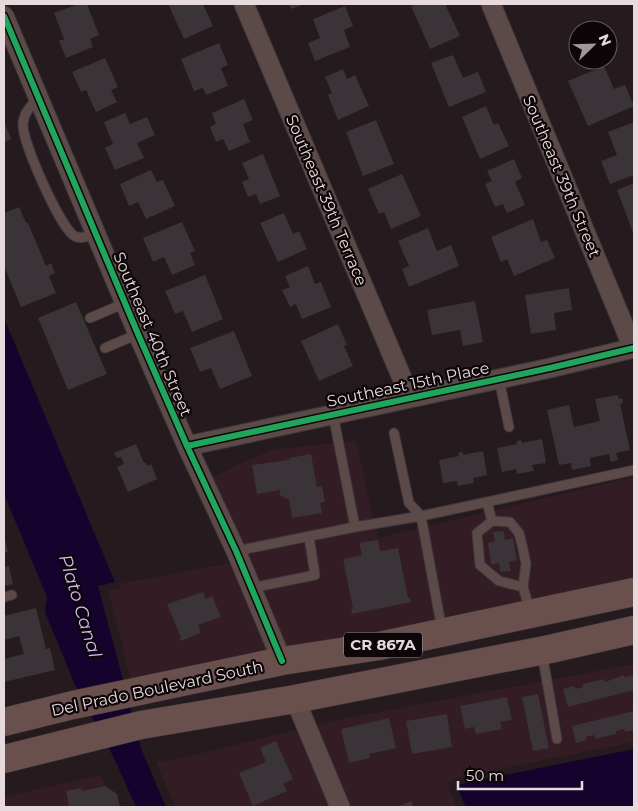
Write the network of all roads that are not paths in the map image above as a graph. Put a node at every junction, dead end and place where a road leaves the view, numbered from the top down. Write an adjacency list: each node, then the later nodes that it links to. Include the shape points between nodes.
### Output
1 (244, 4): 12 (street, Southeast 39th Terrace)
2 (491, 4): 10 (street, Southeast 39th Street)
3 (4, 16): 4 (street, Southeast 40th Street)
4 (38, 98): 5 (street, Southeast 40th Street); 5 (lane, via 28,108 23,126 44,184 63,222 74,236)
5 (95, 234): 6 (street, Southeast 40th Street)
6 (125, 303): 7 (lane); 8 (street, Southeast 40th Street)
7 (90, 318)
8 (138, 334): 9 (lane); 16 (street, Southeast 40th Street)
9 (105, 348)
10 (634, 348): 11 (street, Southeast 15th Place)
11 (499, 379): 12 (street, Southeast 15th Place); 14 (lane)
12 (410, 397): 13 (street, Southeast 15th Place)
13 (333, 414): 16 (street, Southeast 15th Place); 21 (lane)
14 (509, 426)
15 (394, 432): 19 (lane, via 409,503)
16 (187, 446): 23 (street, Southeast 40th Street)
17 (634, 470): 18 (lane)
18 (487, 502): 19 (lane); 20 (lane)
19 (421, 516): 21 (lane); 29 (lane)
20 (492, 521): 24 (lane, via 510,522 519,533 526,564); 24 (lane, via 477,533 480,565 499,581)
21 (354, 527): 22 (lane)
22 (309, 536): 23 (lane); 25 (lane, via 316,575)
23 (236, 551): 25 (street, Southeast 40th Street)
24 (523, 586): 27 (lane)
25 (251, 588): 32 (street, Southeast 40th Street)
26 (634, 592): 27 (main road, Del Prado Boulevard South / CR 867A)
27 (530, 614): 29 (main road, Del Prado Boulevard South / CR 867A)
28 (634, 630): 30 (main road, Del Prado Boulevard South / CR 867A)
29 (442, 632): 31 (main road, Del Prado Boulevard South / CR 867A)
30 (541, 650): 33 (main road, Del Prado Boulevard South / CR 867A); 36 (lane)
31 (331, 653): 32 (main road, Del Prado Boulevard South / CR 867A); 33 (main road, via 308,675)
32 (282, 661): 34 (main road, via 269,682); 35 (main road, Del Prado Boulevard South / CR 867A)
33 (295, 699): 34 (main road, Del Prado Boulevard South / CR 867A); 38 (street)
34 (240, 708): 37 (main road, Del Prado Boulevard South / CR 867A, via 141,725)
35 (4, 722)
36 (558, 739)
37 (4, 759)
38 (340, 807)

